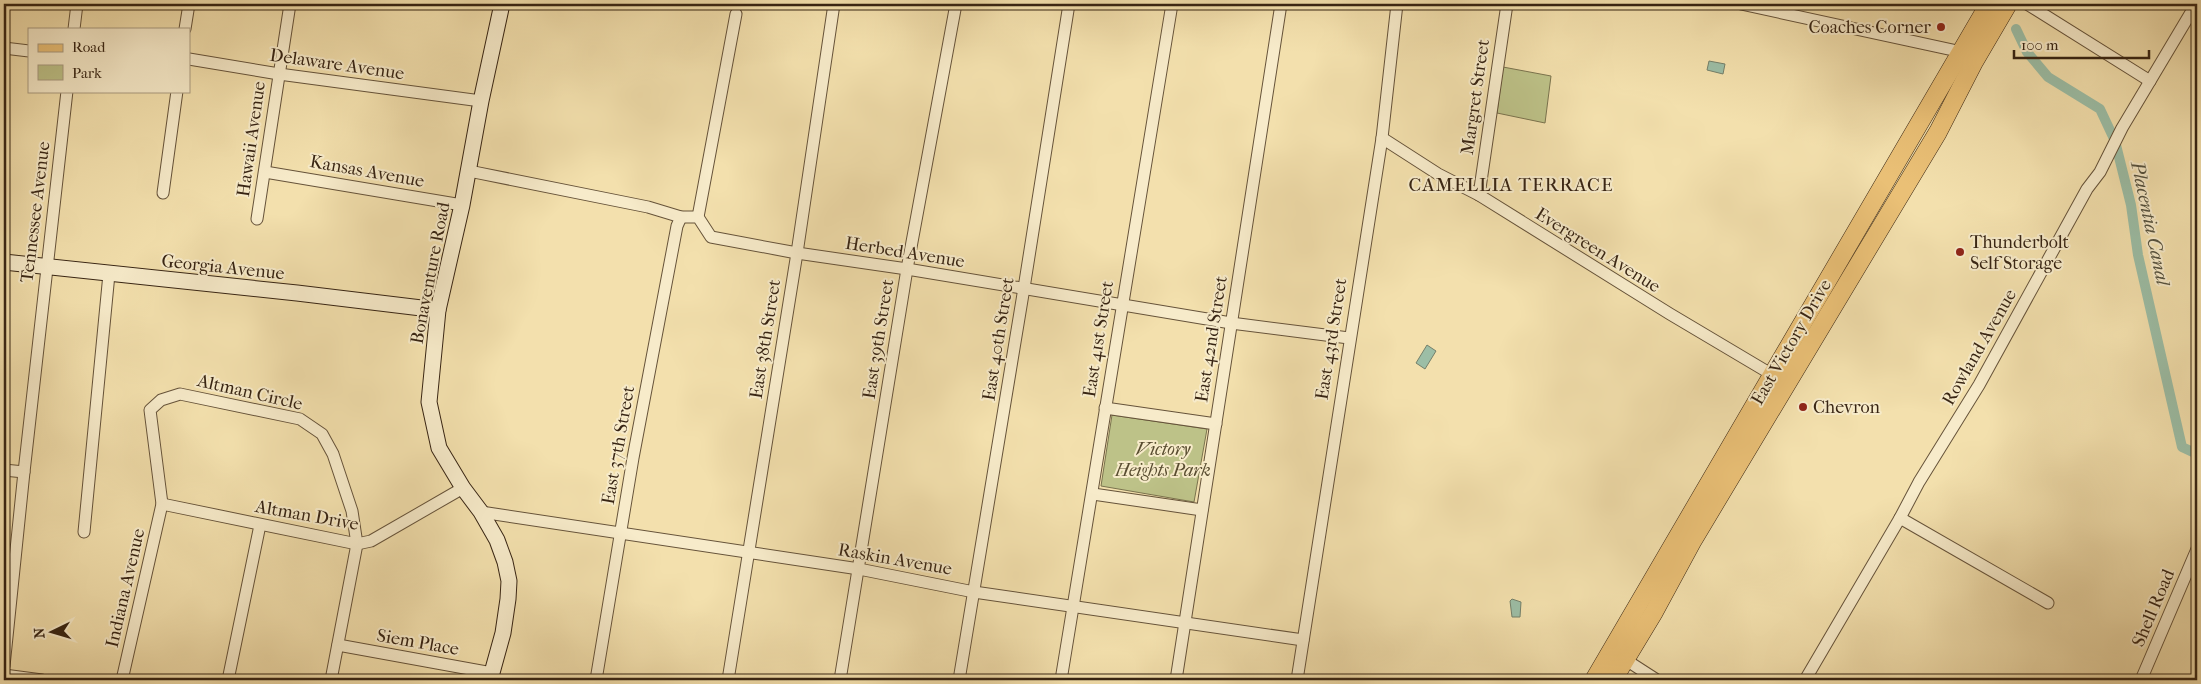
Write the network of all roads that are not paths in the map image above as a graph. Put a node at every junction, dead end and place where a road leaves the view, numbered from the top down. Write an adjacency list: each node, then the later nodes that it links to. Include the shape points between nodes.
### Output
1 (77, 4): 18 (street)
2 (188, 4): 19 (street)
3 (290, 4): 24 (street, Hawaii Avenue)
4 (502, 4): 28 (street, Bonaventure Road)
5 (834, 4): 39 (street, East 38th Street)
6 (956, 4): 42 (street, East 39th Street)
7 (1068, 4): 44 (street, East 40th Street)
8 (1172, 4): 47 (street, East 41st Street)
9 (1281, 4): 49 (street, East 42nd Street)
10 (1398, 4): 30 (street, East 43rd Street)
11 (1507, 4): 34 (street, Margret Street)
12 (1741, 4): 22 (street)
13 (1990, 4): 22 (main road, East Victory Drive)
14 (2008, 4): 29 (main road, East Victory Drive)
15 (2027, 4): 25 (street)
16 (2196, 4): 25 (street, Rowland Avenue)
17 (736, 14): 37 (street)
18 (74, 28)
19 (185, 28)
20 (4, 48): 21 (street)
21 (28, 51)
22 (1962, 52): 29 (main road, via 1967,56 1967,62 1943,105); 45 (main road, East Victory Drive)
23 (190, 59): 24 (street, Delaware Avenue)
24 (279, 74): 28 (street, Delaware Avenue); 32 (street, Hawaii Avenue)
25 (2150, 80): 61 (street, Rowland Avenue, via 1979,385)
26 (67, 92): 41 (street, Tennessee Avenue)
27 (177, 92): 33 (street)
28 (481, 101): 31 (street, Bonaventure Road)
29 (1943, 123): 46 (main road, East Victory Drive)
30 (1382, 138): 34 (street, Evergreen Avenue); 50 (street, East 43rd Street)
31 (469, 171): 35 (street, Bonaventure Road); 36 (street, via 648,207)
32 (265, 172): 35 (street, Kansas Avenue); 38 (street, Hawaii Avenue)
33 (163, 193)
34 (1478, 195): 51 (street, Evergreen Avenue)
35 (462, 205): 48 (street, Bonaventure Road)
36 (682, 217): 37 (street); 64 (street, East 37th Street, via 677,226)
37 (698, 217): 39 (street, Herbed Avenue, via 711,237)
38 (257, 219)
39 (797, 253): 42 (street, Herbed Avenue); 68 (street, East 38th Street)
40 (4, 262): 41 (street, Georgia Avenue)
41 (46, 267): 43 (street, Georgia Avenue); 55 (street, Tennessee Avenue)
42 (907, 269): 44 (street, Herbed Avenue); 69 (street, East 39th Street)
43 (110, 274): 48 (street, Georgia Avenue); 63 (street)
44 (1024, 288): 47 (street, Herbed Avenue); 70 (street, East 40th Street)
45 (1819, 294): 46 (main road); 51 (main road, East Victory Drive)
46 (1834, 304): 65 (main road, East Victory Drive)
47 (1122, 306): 49 (street, Herbed Avenue); 52 (street, East 41st Street)
48 (438, 310): 56 (street, Bonaventure Road, via 428,402 439,448)
49 (1231, 323): 50 (street, Herbed Avenue); 53 (street, East 42nd Street)
50 (1349, 338): 74 (street, East 43rd Street)
51 (1772, 374): 65 (main road, East Victory Drive)
52 (1105, 408): 53 (street); 57 (street, East 41st Street)
53 (1216, 424): 59 (street, East 42nd Street)
54 (4, 470): 55 (street)
55 (24, 472): 77 (street, Tennessee Avenue)
56 (463, 488): 60 (street, Bonaventure Road); 66 (street, Altman Drive, via 371,542)
57 (1092, 494): 59 (street); 72 (street, East 41st Street)
58 (162, 504): 62 (street, Altman Drive); 66 (street, Altman Circle, via 150,410 160,400 180,394 273,412 300,419 322,434 344,485); 81 (street, Indiana Avenue)
59 (1202, 510): 73 (street, East 42nd Street)
60 (481, 512): 64 (street, Raskin Avenue); 79 (street, Bonaventure Road, via 497,540 508,581 503,633)
61 (1900, 518): 71 (street); 94 (street, Rowland Avenue)
62 (260, 525): 66 (street, Altman Drive); 82 (street)
63 (84, 532)
64 (620, 534): 68 (street, Raskin Avenue); 84 (street, East 37th Street)
65 (1686, 536): 76 (main road, East Victory Drive); 91 (main road, East Victory Drive)
66 (357, 544): 75 (street)
67 (2197, 550): 95 (street, Shell Road)
68 (748, 553): 69 (street, Raskin Avenue); 85 (street, East 38th Street)
69 (859, 568): 70 (street, Raskin Avenue); 86 (street, East 39th Street)
70 (974, 592): 72 (street, Raskin Avenue); 87 (street, East 40th Street)
71 (2048, 603)
72 (1073, 605): 73 (street, Raskin Avenue); 88 (street, East 41st Street)
73 (1186, 622): 74 (street, Raskin Avenue); 89 (street, East 42nd Street)
74 (1303, 640): 90 (street, East 43rd Street)
75 (338, 645): 79 (street, Siem Place); 83 (street)
76 (1626, 660): 92 (main road, East Victory Drive); 93 (street)
77 (4, 666)
78 (4, 675): 80 (street)
79 (491, 677)
80 (42, 680)
81 (122, 680)
82 (228, 680)
83 (331, 680)
84 (596, 680)
85 (728, 680)
86 (840, 680)
87 (959, 680)
88 (1061, 680)
89 (1176, 680)
90 (1297, 680)
91 (1594, 680)
92 (1613, 680)
93 (1657, 680)
94 (1805, 680)
95 (2141, 680)

